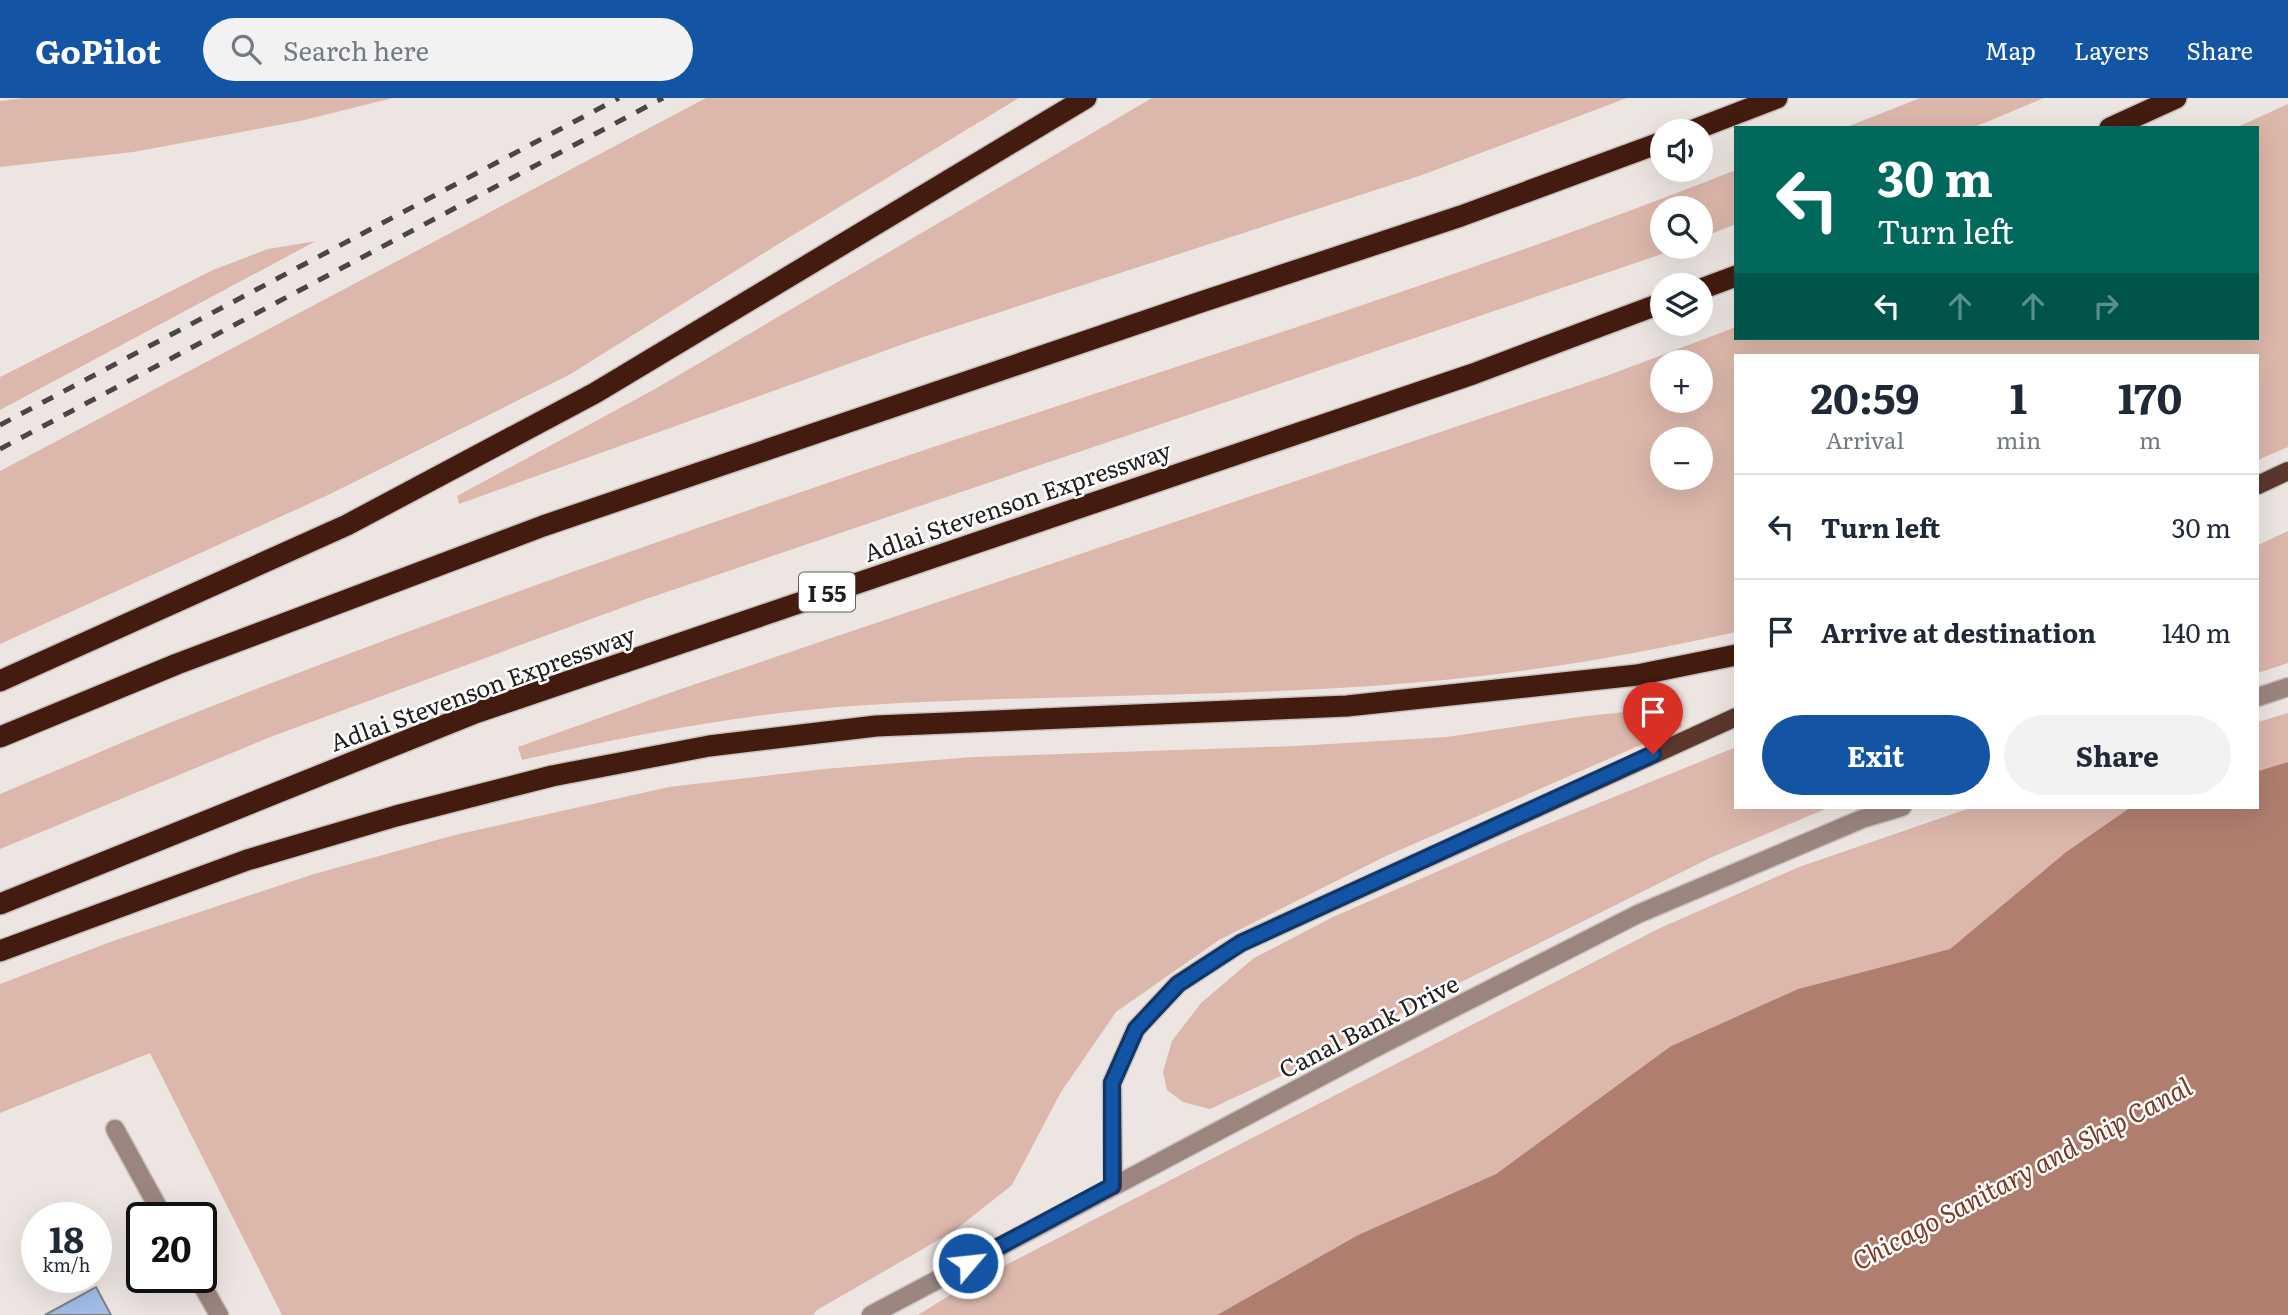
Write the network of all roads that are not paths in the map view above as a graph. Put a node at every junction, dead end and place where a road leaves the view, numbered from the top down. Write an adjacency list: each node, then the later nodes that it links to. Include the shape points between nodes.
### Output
1 (1086, 98): 13 (highway, via 595,393 346,525)
2 (1777, 98): 4 (highway)
3 (2176, 98): 5 (highway)
4 (1713, 123)
5 (2114, 126)
6 (1650, 146): 17 (highway, via 1461,216 543,526 177,664)
7 (1734, 277): 8 (highway)
8 (1713, 285)
9 (1650, 308): 19 (highway, Adlai Stevenson Expressway / I 55, via 1473,374 475,713)
10 (2288, 471): 11 (main road)
11 (2259, 485)
12 (1734, 656): 20 (highway, via 1637,675 1347,706 876,726 709,747 552,775 384,820 247,860)
13 (0, 681)
14 (2288, 687): 15 (lane)
15 (2259, 696)
16 (1734, 718): 22 (main road, via 1241,943 1178,984 1136,1029 1112,1083)
17 (0, 737)
18 (1895, 809): 22 (lane, Canal Bank Drive, via 1638,914)
19 (0, 904)
20 (0, 951)
21 (115, 1129): 23 (lane)
22 (1112, 1186): 26 (lane, Canal Bank Drive)
23 (155, 1202)
24 (207, 1293): 25 (lane)
25 (219, 1315)
26 (872, 1315)

